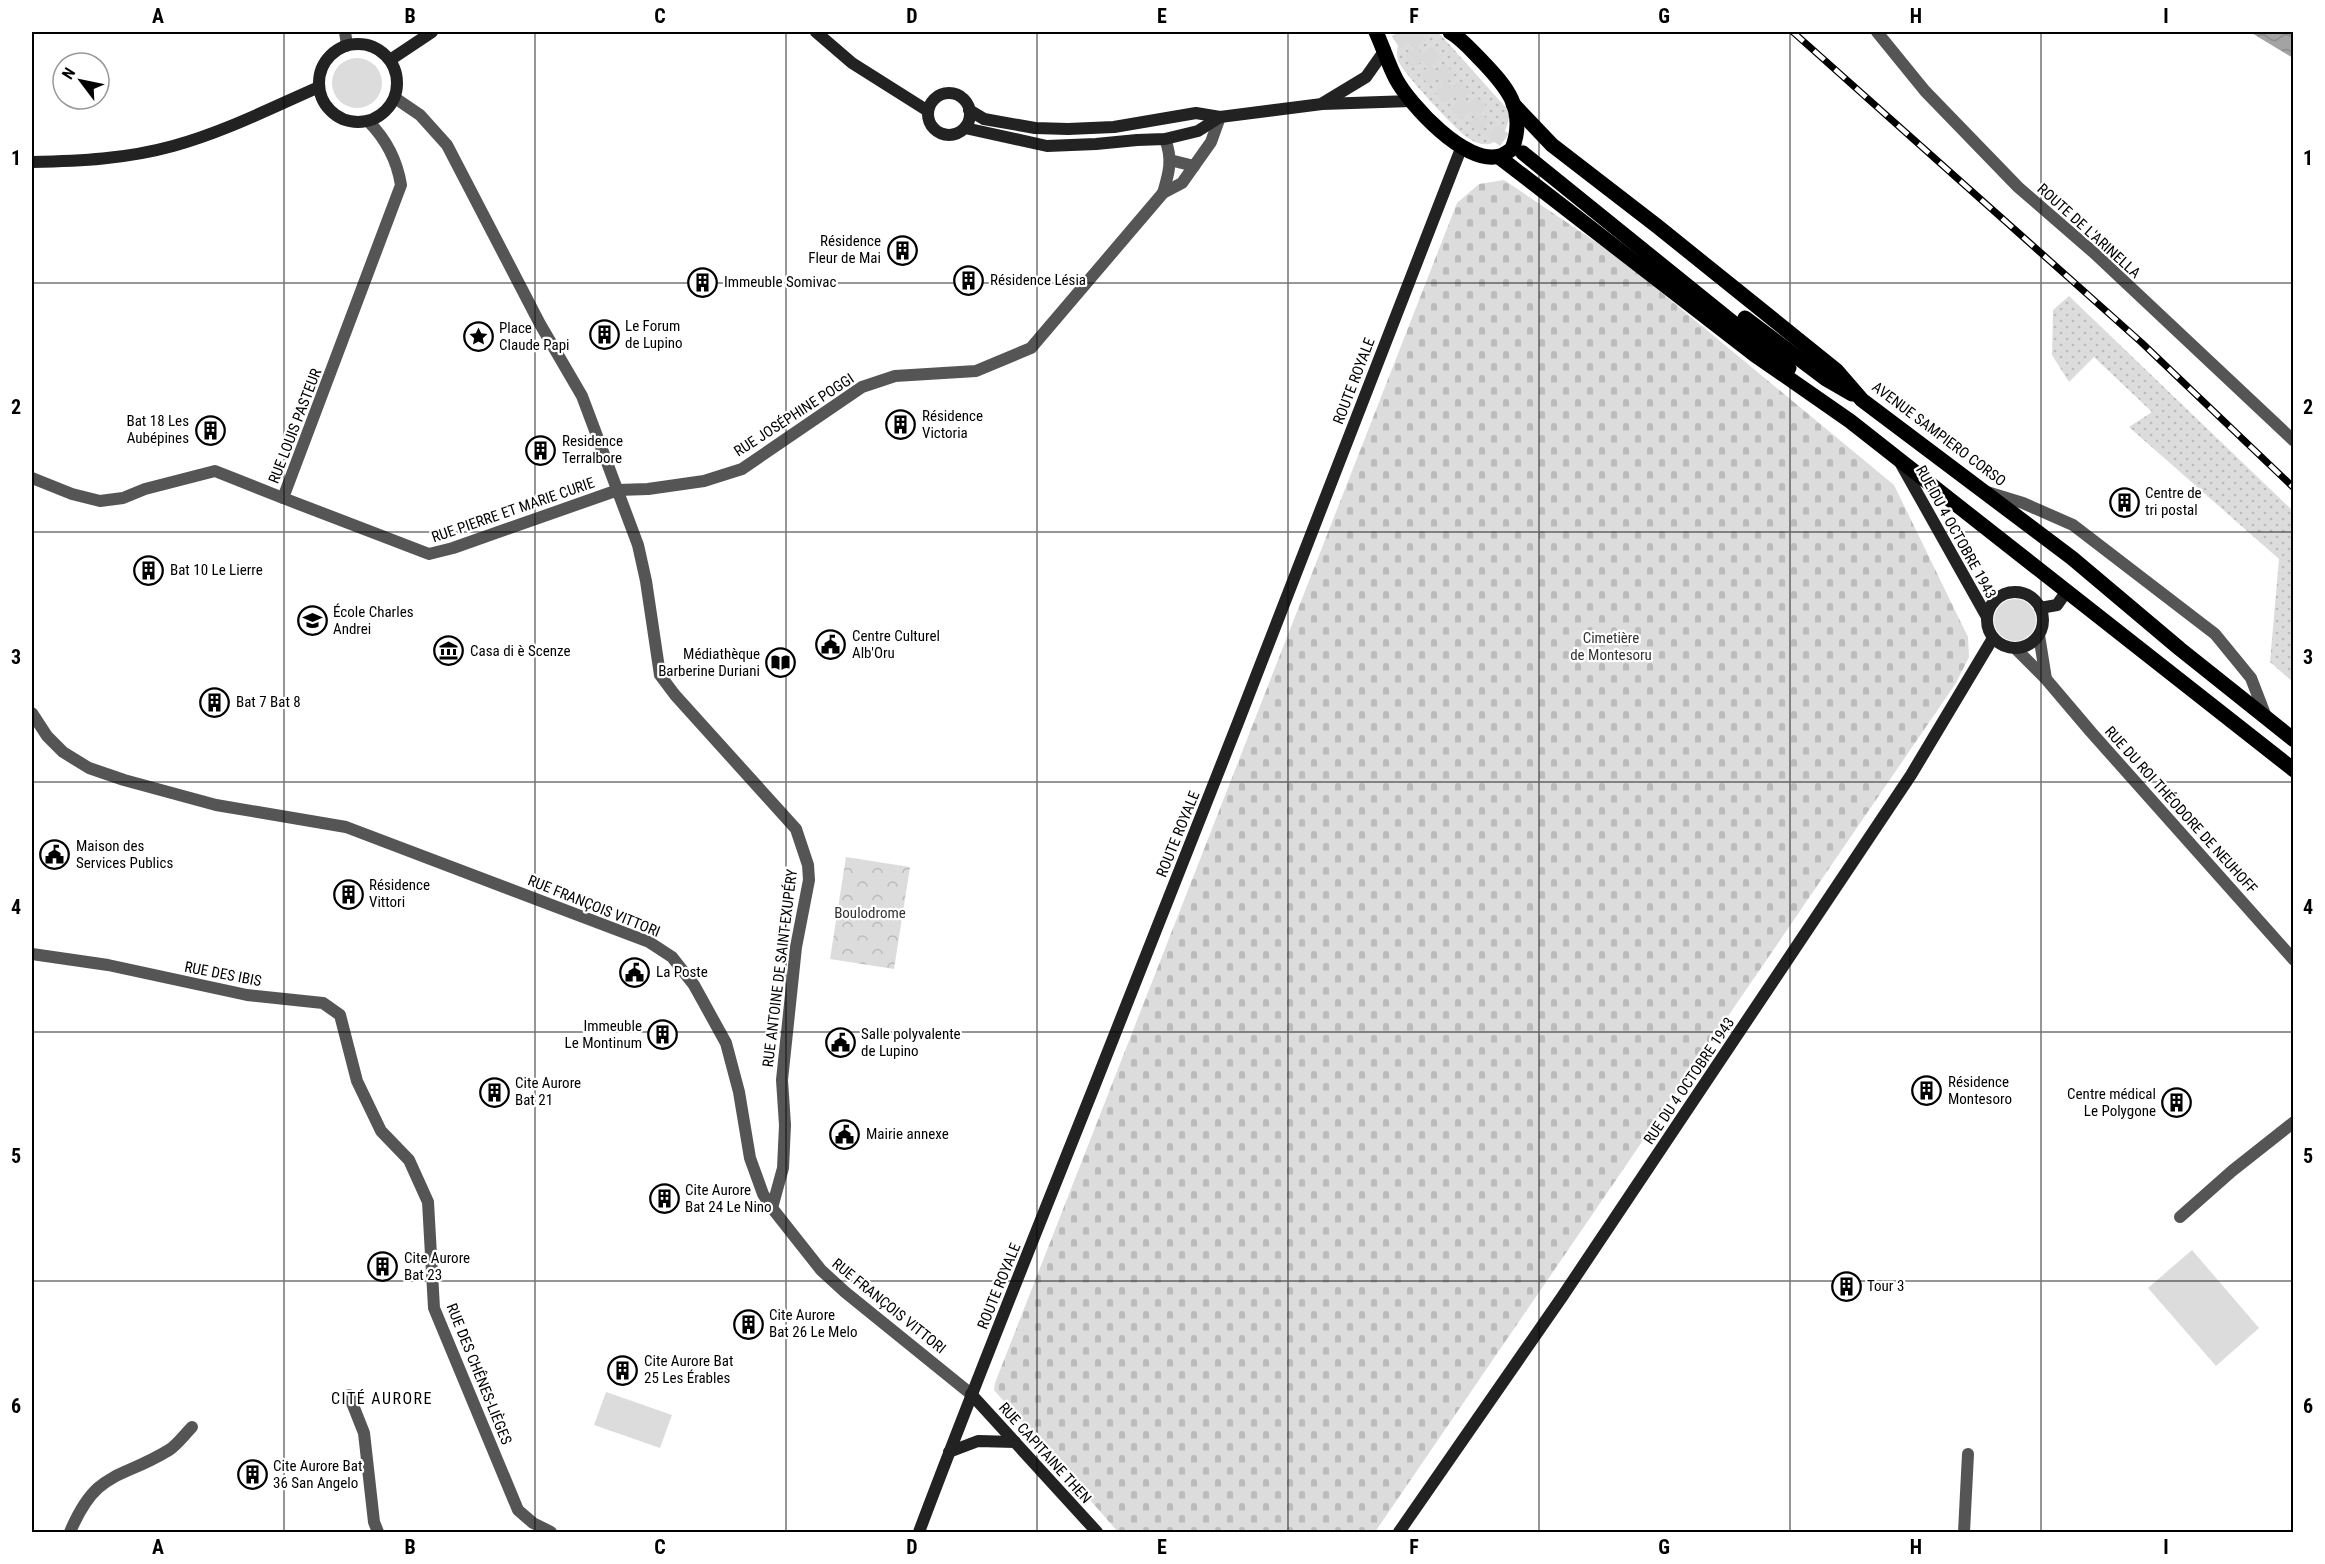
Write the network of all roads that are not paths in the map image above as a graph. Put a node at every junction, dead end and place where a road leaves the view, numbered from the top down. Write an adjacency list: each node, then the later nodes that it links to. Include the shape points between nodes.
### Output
1 (345, 32): 8 (street)
2 (432, 32): 10 (main road)
3 (816, 32): 17 (main road, via 852,63)
4 (1376, 32): 9 (main road)
5 (1393, 32): 9 (main road)
6 (1450, 32): 15 (main road, via 1501,80)
7 (1877, 32): 30 (street, ROUTE DE L'ARINELLA, via 1925,91 2018,187)
8 (347, 45): 10 (main road, via 371,46); 11 (main road, via 326,61)
9 (1385, 50): 13 (main road, via 1395,78); 14 (main road, via 1366,77)
10 (390, 60): 12 (main road, via 396,72)
11 (319, 87): 19 (main road, via 335,115 357,123); 25 (main road, via 225,129 175,146 86,162)
12 (395, 98): 19 (main road, via 384,112); 33 (street, RUE ANTOINE DE SAINT-EXUPÉRY, via 420,115 447,145 582,396)
13 (1411, 101): 14 (main road); 22 (main road, via 1437,128)
14 (1322, 104): 18 (main road)
15 (1514, 104): 23 (main road, via 1518,133 1512,149); 28 (main road, AVENUE SAMPIERO CORSO, via 1552,145 1836,370)
16 (969, 110): 17 (main road, via 960,97 946,93 934,99); 18 (main road, via 984,119 1068,129 1114,127 1196,113); 20 (main road)
17 (928, 111): 20 (main road, via 930,124 940,134 954,135)
18 (1220, 117): 21 (main road, via 1198,131); 26 (street, RUE JOSÉPHINE POGGI, via 1211,142)
19 (368, 121): 35 (street, RUE LOUIS PASTEUR, via 383,136 401,186)
20 (965, 128): 21 (main road, via 1047,146)
21 (1165, 139): 24 (street, RUE JOSÉPHINE POGGI)
22 (1462, 146): 23 (main road, via 1479,155); 53 (main road, ROUTE ROYALE)
23 (1499, 156): 29 (main road, via 1747,349)
24 (1170, 160): 26 (street); 27 (street, RUE JOSÉPHINE POGGI)
25 (32, 162)
26 (1194, 166): 27 (street, RUE JOSÉPHINE POGGI, via 1182,183)
27 (1163, 193): 33 (street, RUE JOSÉPHINE POGGI, via 1032,348 975,371 894,376 862,387 742,469 704,482)
28 (1862, 400): 29 (main road, via 1826,380 1525,149); 34 (main road, AVENUE SAMPIERO CORSO)
29 (1850, 421): 31 (main road)
30 (2294, 441)
31 (1900, 462): 36 (main road); 38 (main road, RUE DU 4 OCTOBRE 1943)
32 (32, 478): 35 (street, RUE LOUIS PASTEUR, via 100,501 215,471)
33 (618, 490): 35 (street, RUE PIERRE ET MARIE CURIE, via 429,554); 51 (street, RUE ANTOINE DE SAINT-EXUPÉRY, via 638,545 660,675 796,830 808,865 782,1080 783,1168)
34 (1983, 491): 44 (main road, AVENUE SAMPIERO CORSO, via 2072,558); 44 (street, via 2073,525 2215,634 2251,678)
35 (283, 498)
36 (2066, 592): 37 (main road, via 2057,605); 46 (main road)
37 (2040, 608): 38 (main road, via 2028,596 2011,593 1995,601); 39 (main road)
38 (1987, 617): 40 (main road)
39 (2039, 635): 41 (main road); 42 (street)
40 (1993, 638): 41 (main road); 64 (main road, RUE DU 4 OCTOBRE 1943, via 1911,775 1569,1287)
41 (2014, 648): 42 (street, RUE DU ROI THÉODORE DE NEUHOFF)
42 (2046, 679): 48 (street, RUE DU ROI THÉODORE DE NEUHOFF)
43 (32, 713): 51 (street, RUE FRANÇOIS VITTORI, via 63,752 89,768 216,805 346,827 649,942 672,957 694,985 726,1043 750,1158)
44 (2266, 718): 45 (main road, AVENUE SAMPIERO CORSO)
45 (2294, 740)
46 (2294, 770)
47 (32, 954): 49 (street, RUE DES IBIS, via 108,965 247,995 323,1004 340,1015)
48 (2294, 960)
49 (357, 1081): 61 (street, RUE DES CHÊNES-LIÈGES, via 381,1131 409,1160 428,1202 434,1308 518,1510)
50 (2294, 1122): 52 (street)
51 (772, 1208): 53 (street, RUE FRANÇOIS VITTORI, via 821,1270)
52 (2180, 1217)
53 (971, 1394): 56 (main road, RUE CAPITAINE THEN); 57 (main road, ROUTE ROYALE)
54 (349, 1395): 60 (street, via 364,1433)
55 (192, 1427): 59 (street, via 171,1449 108,1478 90,1494)
56 (1015, 1442): 57 (main road, via 978,1441); 63 (main road, RUE CAPITAINE THEN)
57 (949, 1452): 62 (main road, ROUTE ROYALE)
58 (1968, 1454): 65 (street)
59 (70, 1533)
60 (378, 1533)
61 (551, 1533)
62 (919, 1533)
63 (1097, 1533)
64 (1399, 1533)
65 (1964, 1533)

